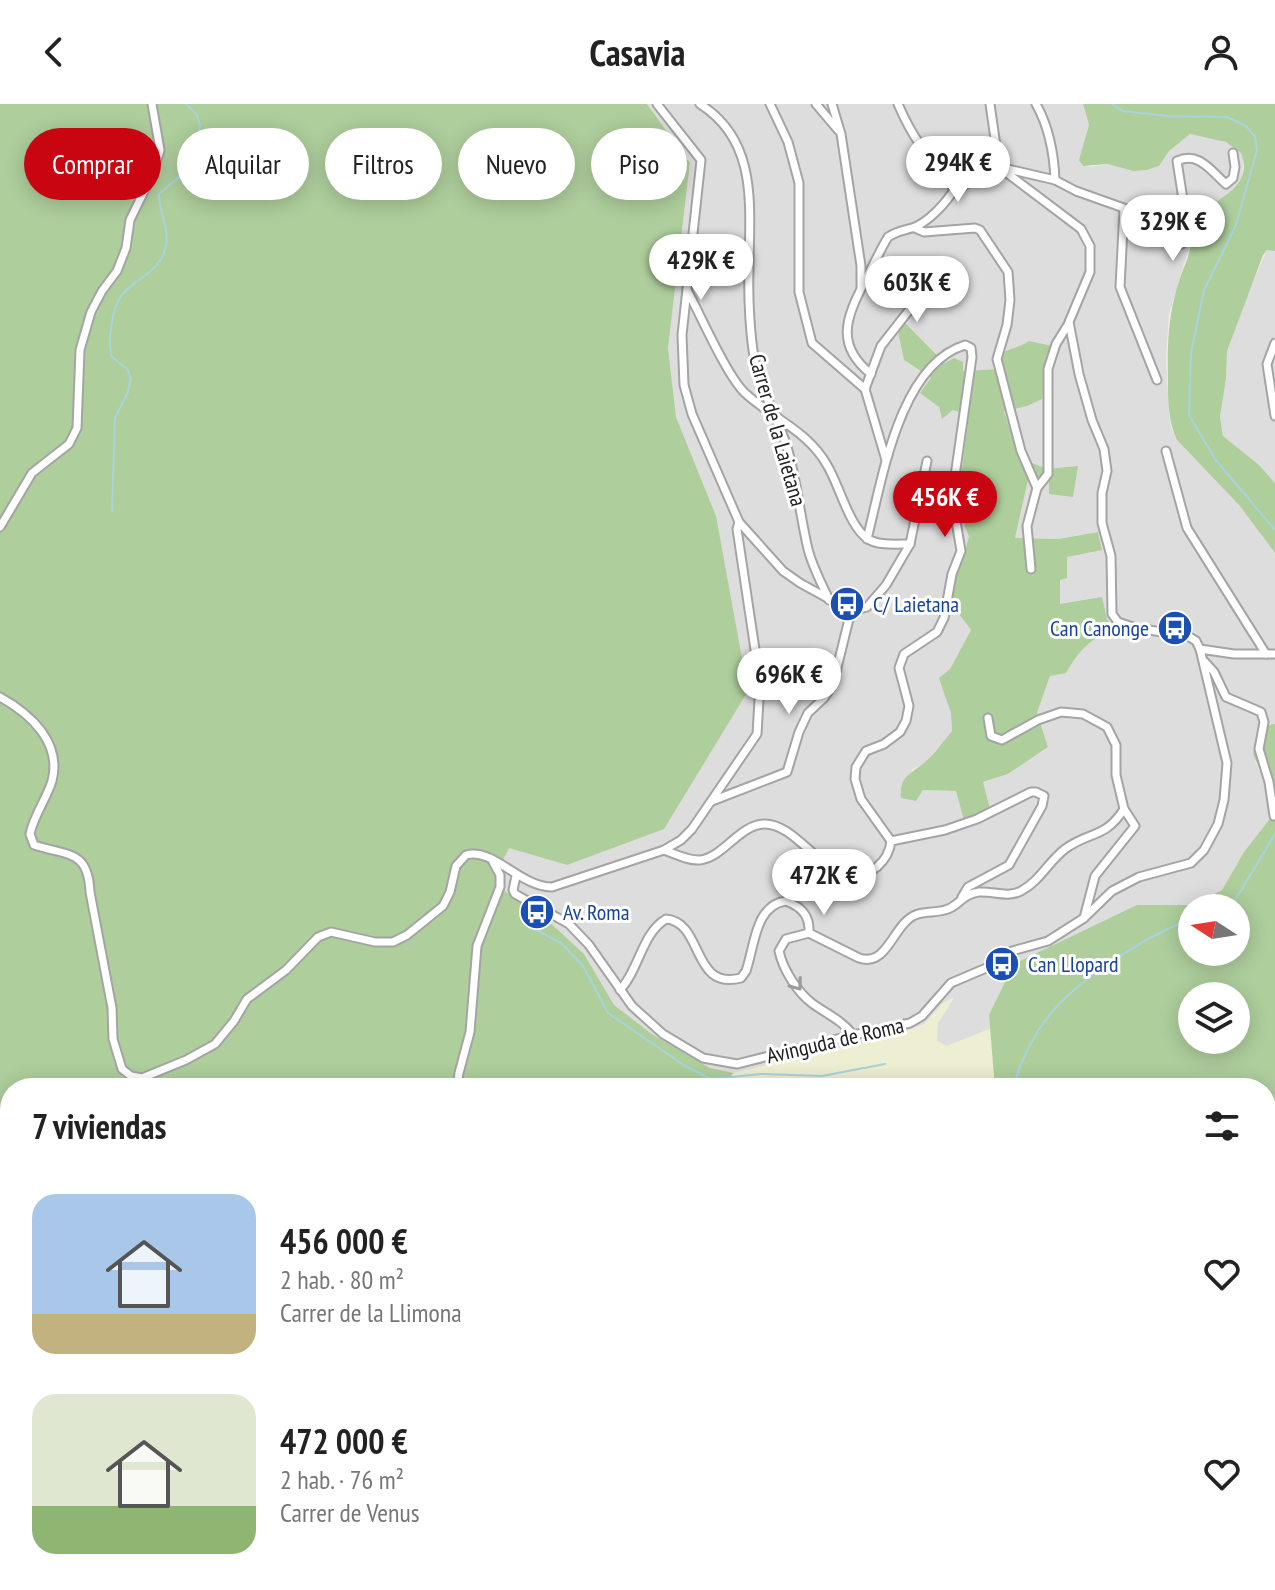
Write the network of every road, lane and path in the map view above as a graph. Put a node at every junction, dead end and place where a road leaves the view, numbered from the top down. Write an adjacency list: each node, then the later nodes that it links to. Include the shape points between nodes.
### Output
1 (152, 104): 34 (street, via 160,150 130,220 117,271 102,291 80,350 77,428 69,444 32,473)
2 (657, 104): 21 (street, via 701,160)
3 (700, 104): 27 (street, Carrer de la Laietana, via 734,139 745,167 752,207 748,273 754,359)
4 (770, 104): 26 (street, via 799,183 799,292 812,343)
5 (816, 104): 10 (street)
6 (832, 104): 10 (street)
7 (898, 104): 13 (street, via 917,143)
8 (990, 104): 12 (street)
9 (1036, 104): 15 (street, via 1054,155)
10 (841, 134): 20 (street)
11 (1233, 153): 17 (street, via 1233,178 1226,184 1201,159 1177,161 1187,225 1182,244 1172,247 1160,238 1149,217)
12 (999, 167): 14 (street); 15 (street); 22 (street, via 1081,229 1090,246 1090,272)
13 (952, 176): 14 (street); 16 (street)
14 (966, 176): 16 (street, via 965,186)
15 (1055, 180): 17 (street)
16 (955, 188): 18 (street, via 949,200)
17 (1124, 209): 25 (street, via 1120,287)
18 (915, 228): 20 (street, via 888,237); 32 (street, via 980,230 1008,272 1007,325 997,359 1021,451)
19 (961, 272): 24 (street, via 917,300 881,346)
20 (861, 288): 24 (street, via 846,333 855,358)
21 (687, 290): 27 (street, via 740,387); 33 (street, via 682,335 685,396)
22 (1069, 322): 32 (street, via 1048,369 1048,474); 40 (street, via 1079,374 1104,449 1102,523 1111,556 1112,614 1136,628 1188,636)
23 (1275, 343): 28 (street, via 1267,364)
24 (871, 374): 26 (street)
25 (1157, 380)
26 (865, 389): 31 (street)
27 (772, 414): 35 (street, via 827,463); 38 (street, Carrer de la Laietana, via 786,445 808,552)
28 (1275, 416)
29 (1166, 451): 41 (street, via 1187,528)
30 (927, 461): 36 (street)
31 (887, 462): 35 (street); 48 (street, via 915,388 952,349 971,348 952,497 961,551 944,618 937,632 904,654 899,668 909,706 900,732 866,751 856,767 861,799)
32 (1037, 488): 37 (street, via 1027,526)
33 (739, 522): 38 (street, via 783,571); 45 (street, via 760,683 758,727)
34 (0, 527)
35 (867, 539): 36 (street)
36 (910, 544): 39 (street, via 867,607)
37 (1031, 569)
38 (829, 600): 39 (street)
39 (851, 611): 45 (street, via 833,684 808,713 787,772)
40 (1200, 649): 41 (street); 42 (street)
41 (1271, 654)
42 (1203, 660): 47 (street, via 1226,697 1261,712 1259,749); 56 (street, Avinguda de Roma, via 1227,763 1218,824 1191,863 1139,877 1112,891)
43 (0, 697): 50 (street, via 41,729 53,753 52,781 30,834 34,845 73,855 89,873 113,1039 122,1069 131,1076 161,1071 215,1044 247,999 318,937 331,932 393,942 407,935 443,906 462,857 471,853)
44 (988, 718): 46 (street, via 991,736 1002,740 1061,712 1083,714 1107,727 1116,745)
45 (711, 801): 49 (street, via 687,835)
46 (1124, 809): 54 (street, via 1111,827 1064,849 1019,893); 56 (street, via 1135,826 1095,876)
47 (1274, 816)
48 (891, 841): 49 (street, via 879,865 864,874 838,871 778,827 765,824 700,860); 54 (street, via 977,819 1031,792 1044,796 1009,865 968,887)
49 (664, 850): 51 (street, via 552,887)
50 (489, 858): 51 (street); 52 (street)
51 (515, 875): 52 (street); 53 (street)
52 (501, 881): 53 (street, Avinguda de Roma); 55 (street)
53 (517, 892): 55 (street); 58 (street, Avinguda de Roma, via 578,932)
54 (962, 897): 57 (street, via 951,908 910,918 876,959 867,961)
55 (496, 900): 60 (street, via 477,946 470,1032)
56 (1084, 918): 59 (street, Avinguda de Roma, via 1048,941 1012,951 951,983 910,1023)
57 (809, 933): 58 (street, via 802,909 786,901 771,904 746,971 741,978 725,980 701,962 686,928 666,919 654,930); 59 (street, one-way to 59, via 786,939 780,959 809,1001)
58 (620, 990): 59 (street, Avinguda de Roma, via 663,1034 703,1058 728,1063)
59 (853, 1035)
60 (458, 1078)

